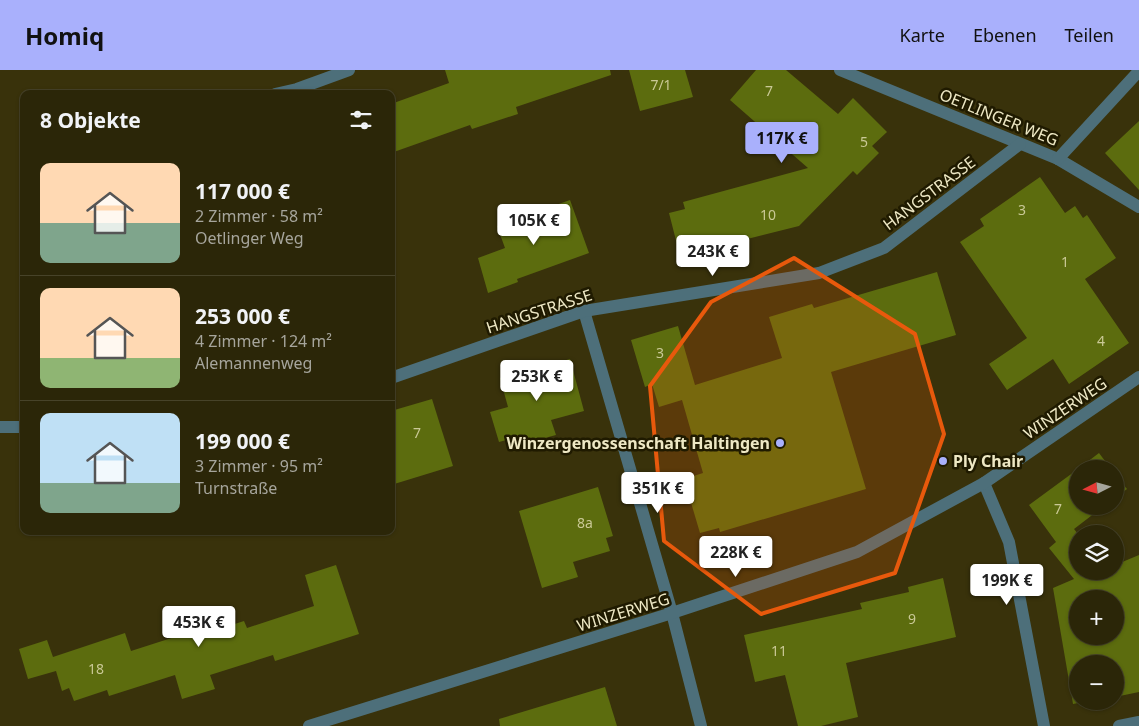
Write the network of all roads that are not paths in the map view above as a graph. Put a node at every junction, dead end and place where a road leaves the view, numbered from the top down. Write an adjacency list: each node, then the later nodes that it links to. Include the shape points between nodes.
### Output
1 (349, 70): 4 (street)
2 (840, 70): 5 (street, OETLINGER WEG)
3 (1139, 71): 6 (street)
4 (290, 90)
5 (1020, 144): 6 (street, OETLINGER WEG); 8 (street, HANGSTRASSE, via 884,248 819,273)
6 (1058, 159): 7 (street, OETLINGER WEG)
7 (1139, 207)
8 (584, 311): 9 (street, HANGSTRASSE); 14 (street)
9 (395, 377)
10 (1139, 377): 13 (street, WINZERWEG)
11 (0, 427): 12 (street)
12 (20, 427)
13 (984, 483): 14 (street, WINZERWEG, via 857,552); 18 (street, via 1009,542)
14 (672, 614): 16 (street, WINZERWEG); 17 (street)
15 (1139, 722): 19 (street)
16 (309, 726)
17 (701, 726)
18 (1044, 726)
19 (1119, 726)

